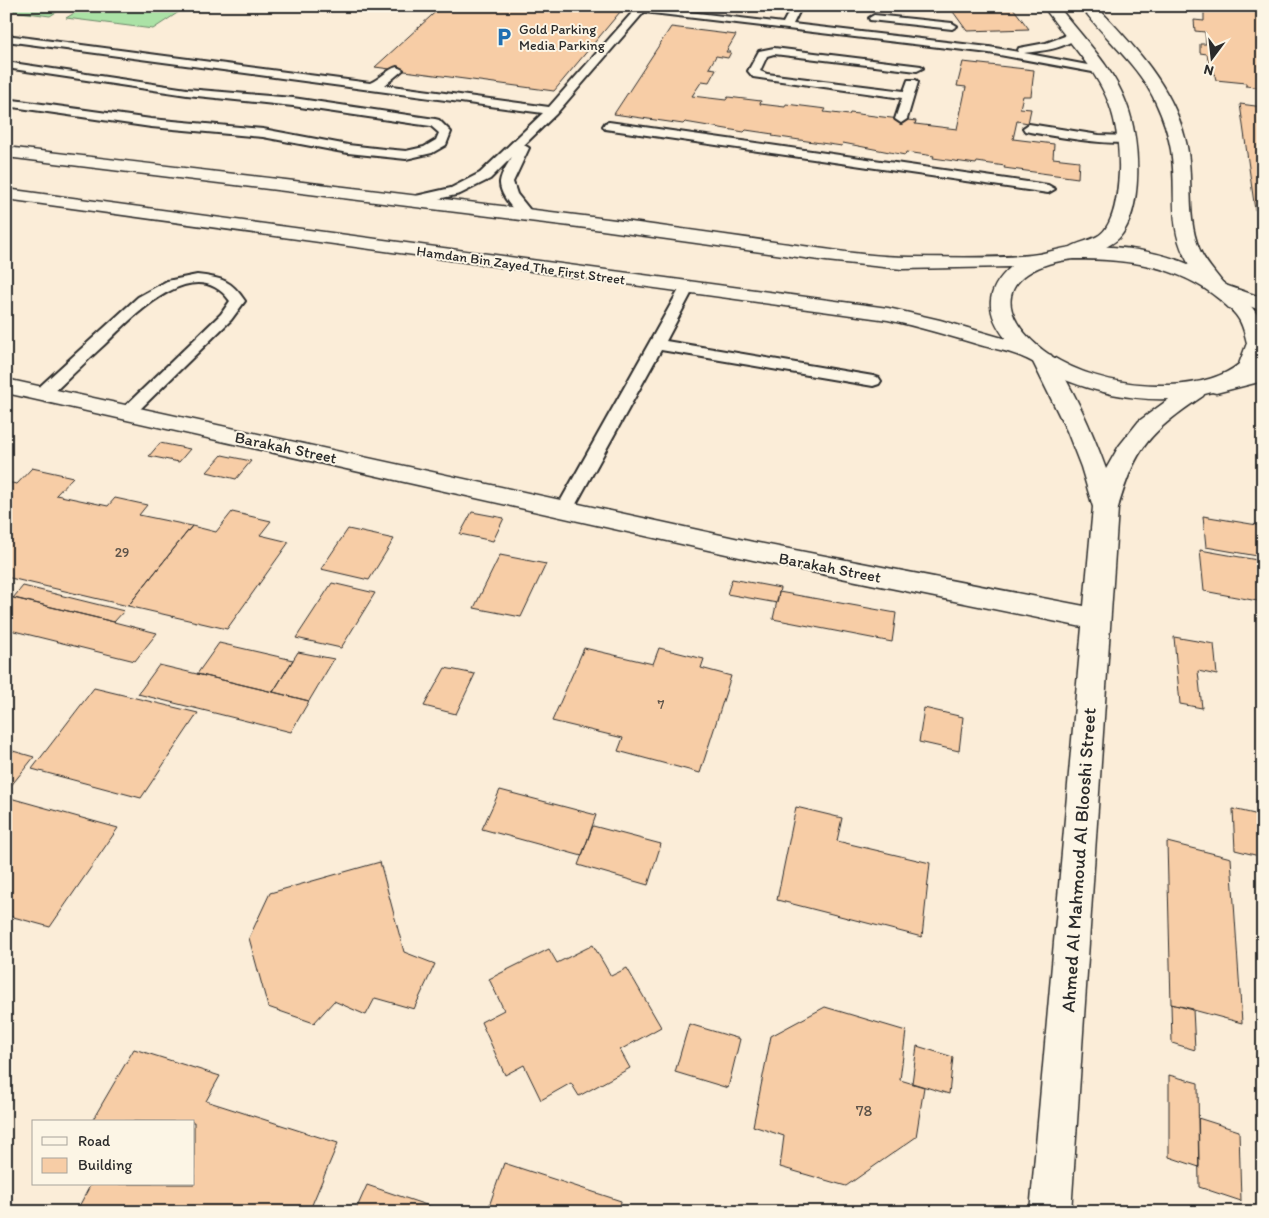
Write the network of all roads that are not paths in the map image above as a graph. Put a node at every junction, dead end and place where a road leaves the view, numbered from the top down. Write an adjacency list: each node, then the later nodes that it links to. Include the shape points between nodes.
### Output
1 (797, 6): 7 (lane)
2 (879, 6): 6 (lane)
3 (1050, 6): 10 (street)
4 (1088, 6): 37 (street, via 1138,59 1170,115 1181,158 1188,245 1200,267)
5 (642, 8): 7 (lane); 21 (lane)
6 (874, 18): 8 (lane); 9 (lane)
7 (786, 26): 9 (lane)
8 (952, 26)
9 (868, 36): 14 (lane)
10 (1073, 36): 13 (lane, via 1041,48); 16 (street)
11 (6, 38): 12 (lane)
12 (47, 44): 15 (lane); 17 (lane)
13 (990, 50): 14 (lane); 16 (lane)
14 (921, 55): 19 (lane); 19 (lane, via 774,50 763,53 754,71 767,77)
15 (8, 67): 20 (lane, via 188,92 309,104 435,123 445,132 442,142 428,150 406,155 348,149 263,133 151,123)
16 (1098, 70): 26 (street, via 1114,94)
17 (371, 87): 18 (lane); 18 (lane, via 402,71)
18 (398, 91): 21 (lane)
19 (908, 95): 22 (lane)
20 (6, 102)
21 (552, 111): 25 (lane)
22 (901, 119)
23 (609, 126): 29 (lane)
24 (1029, 128): 26 (lane)
25 (527, 137): 32 (lane, via 477,181 455,191); 33 (lane, via 505,181 507,192)
26 (1126, 140): 34 (street, via 1125,194 1116,228 1099,243)
27 (6, 152): 32 (street)
28 (890, 152): 29 (lane)
29 (886, 165): 30 (lane)
30 (1048, 189)
31 (6, 194): 36 (street, Hamdan Bin Zayed The First Street)
32 (412, 201): 33 (street)
33 (527, 215): 35 (street, via 902,263)
34 (1074, 253): 35 (street); 37 (street, via 1132,256 1162,263)
35 (1037, 261): 40 (street, via 1014,273 1001,290 1000,310 1010,331)
36 (687, 288): 39 (lane); 40 (street, Hamdan Bin Zayed The First Street, via 888,314 933,324)
37 (1218, 288): 38 (street); 44 (street, Ahmed Al Mahmoud Al Blooshi Street, via 1249,316 1258,343 1247,368)
38 (1263, 305)
39 (656, 344): 42 (lane); 48 (lane)
40 (1038, 356): 44 (street, via 1077,376 1116,388 1157,393); 47 (street, Ahmed Al Mahmoud Al Blooshi Street, via 1080,429 1099,480)
41 (1263, 374): 44 (street)
42 (873, 381)
43 (6, 386): 45 (street, Barakah Street)
44 (1206, 388): 47 (street, Ahmed Al Mahmoud Al Blooshi Street, via 1169,407 1144,427 1126,450)
45 (42, 394): 46 (street, Barakah Street); 46 (lane, via 143,300 172,284 196,280 218,282 229,289 238,300 226,317)
46 (127, 412): 48 (street, Barakah Street)
47 (1105, 508): 49 (street, Ahmed Al Mahmoud Al Blooshi Street)
48 (565, 509): 49 (street, Barakah Street, via 753,551)
49 (1096, 619): 50 (street, Ahmed Al Mahmoud Al Blooshi Street)
50 (1050, 1212)

